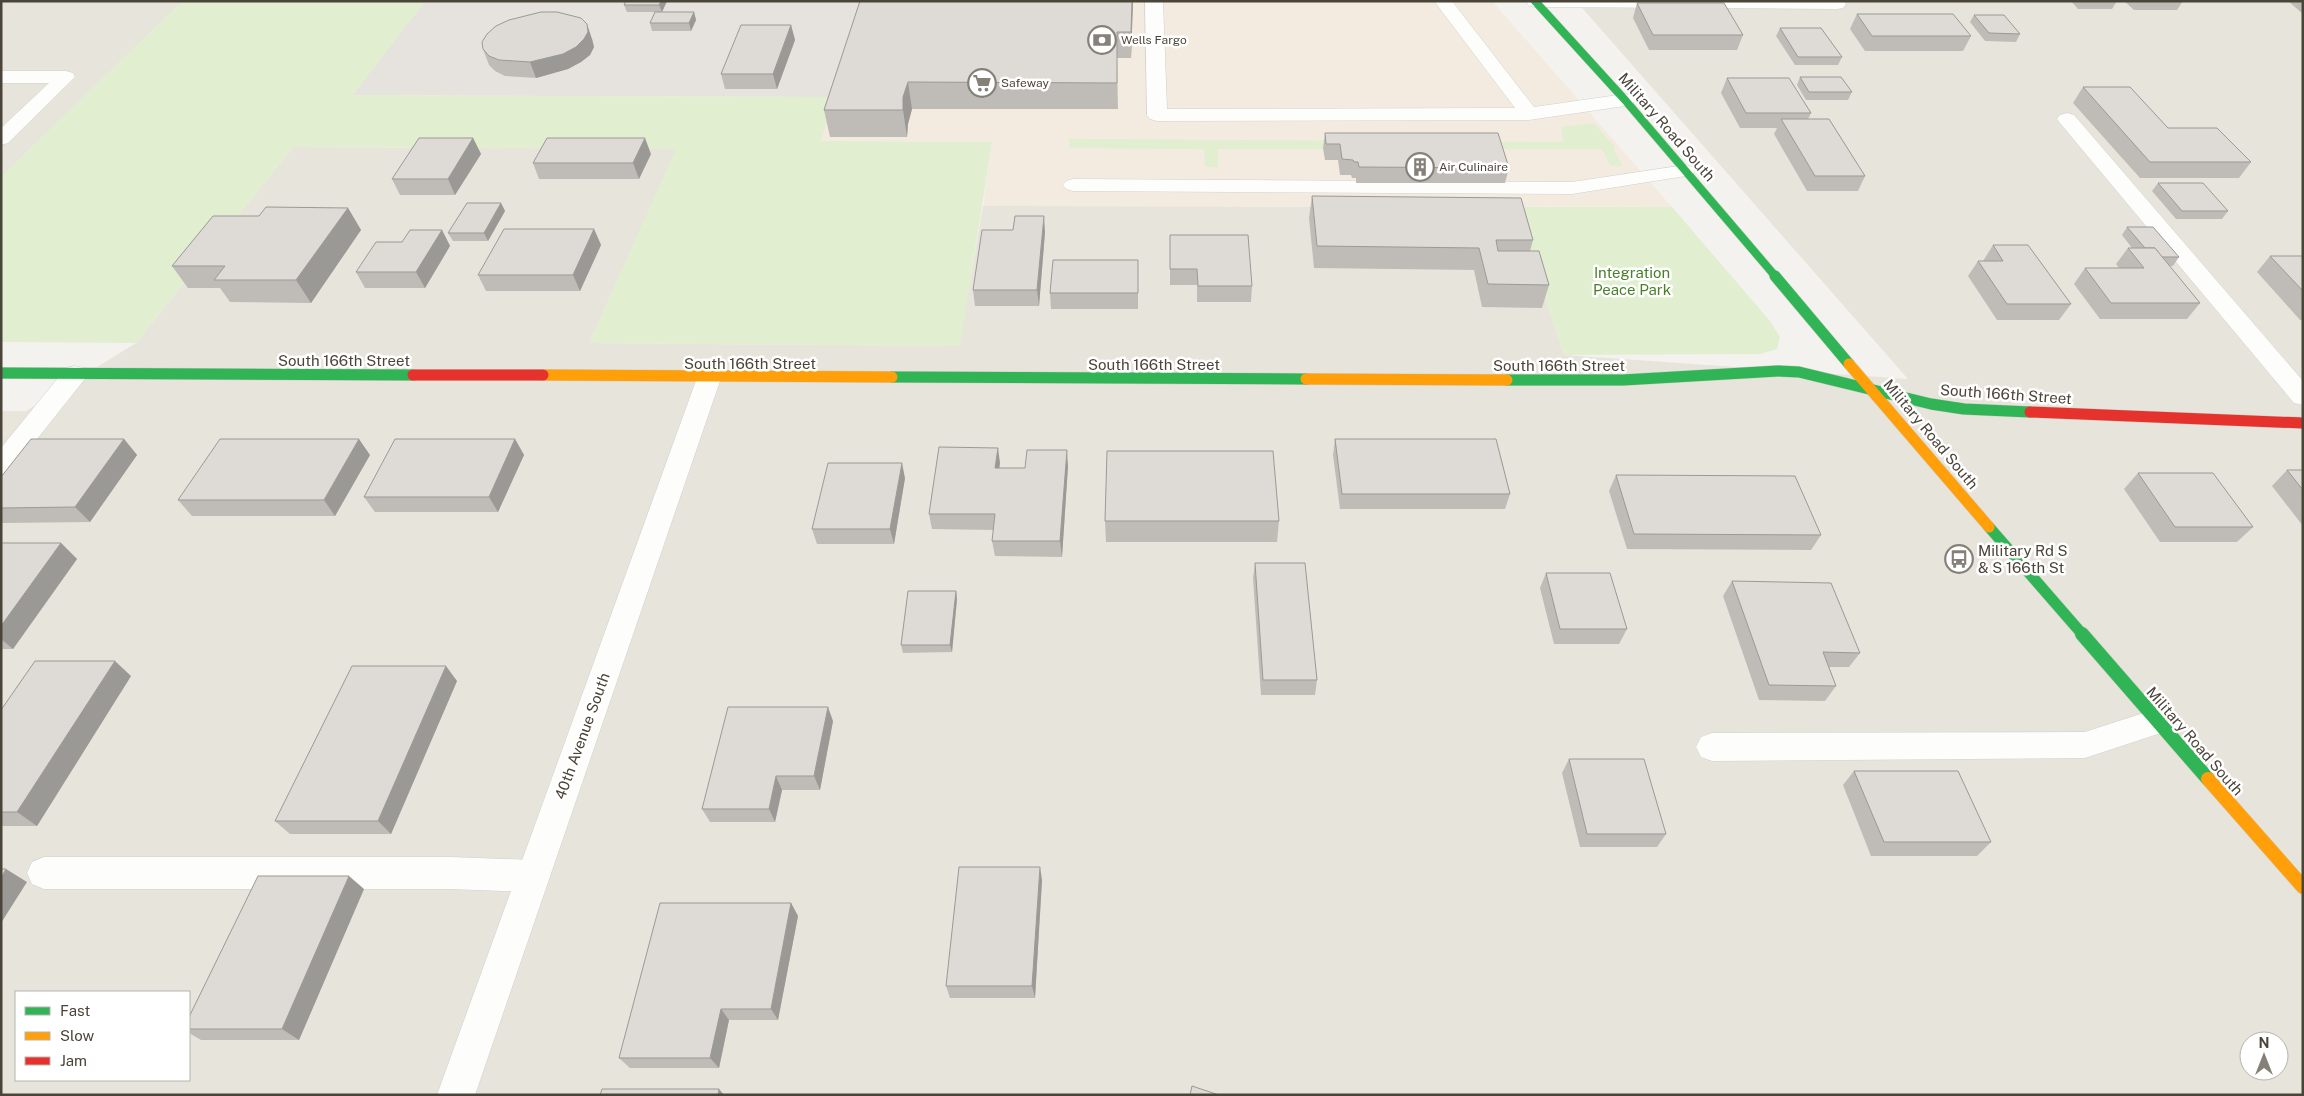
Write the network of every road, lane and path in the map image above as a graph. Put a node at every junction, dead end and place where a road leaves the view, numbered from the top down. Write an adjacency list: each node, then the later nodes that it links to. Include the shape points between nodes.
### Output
1 (1154, 1): 7 (street, via 1157,115)
2 (1444, 1): 7 (street)
3 (1535, 2): 4 (street); 6 (street, Military Road South)
4 (1837, 4)
5 (1, 77): 9 (street, via 66,77)
6 (1626, 100): 7 (street); 11 (street, Military Road South)
7 (1529, 114)
8 (2067, 119): 17 (street)
9 (10, 122): 10 (street)
10 (1, 139)
11 (1685, 171): 12 (street, via 1572,188); 16 (street, Military Road South)
12 (1073, 185)
13 (1, 373): 14 (street, South 166th Street)
14 (75, 374): 15 (street, South 166th Street); 19 (street)
15 (709, 378): 16 (street, South 166th Street, via 1623,380 1778,371 1800,372); 23 (street, 40th Avenue South)
16 (1873, 389): 18 (street, South 166th Street, via 1964,409); 20 (street, Military Road South, via 2054,604)
17 (2303, 397)
18 (2303, 424)
19 (1, 466)
20 (2159, 721): 21 (street, via 2085,745); 24 (street, Military Road South)
21 (1712, 747)
22 (44, 873): 23 (street)
23 (532, 876): 25 (street, 40th Avenue South)
24 (2303, 888)
25 (456, 1095)

